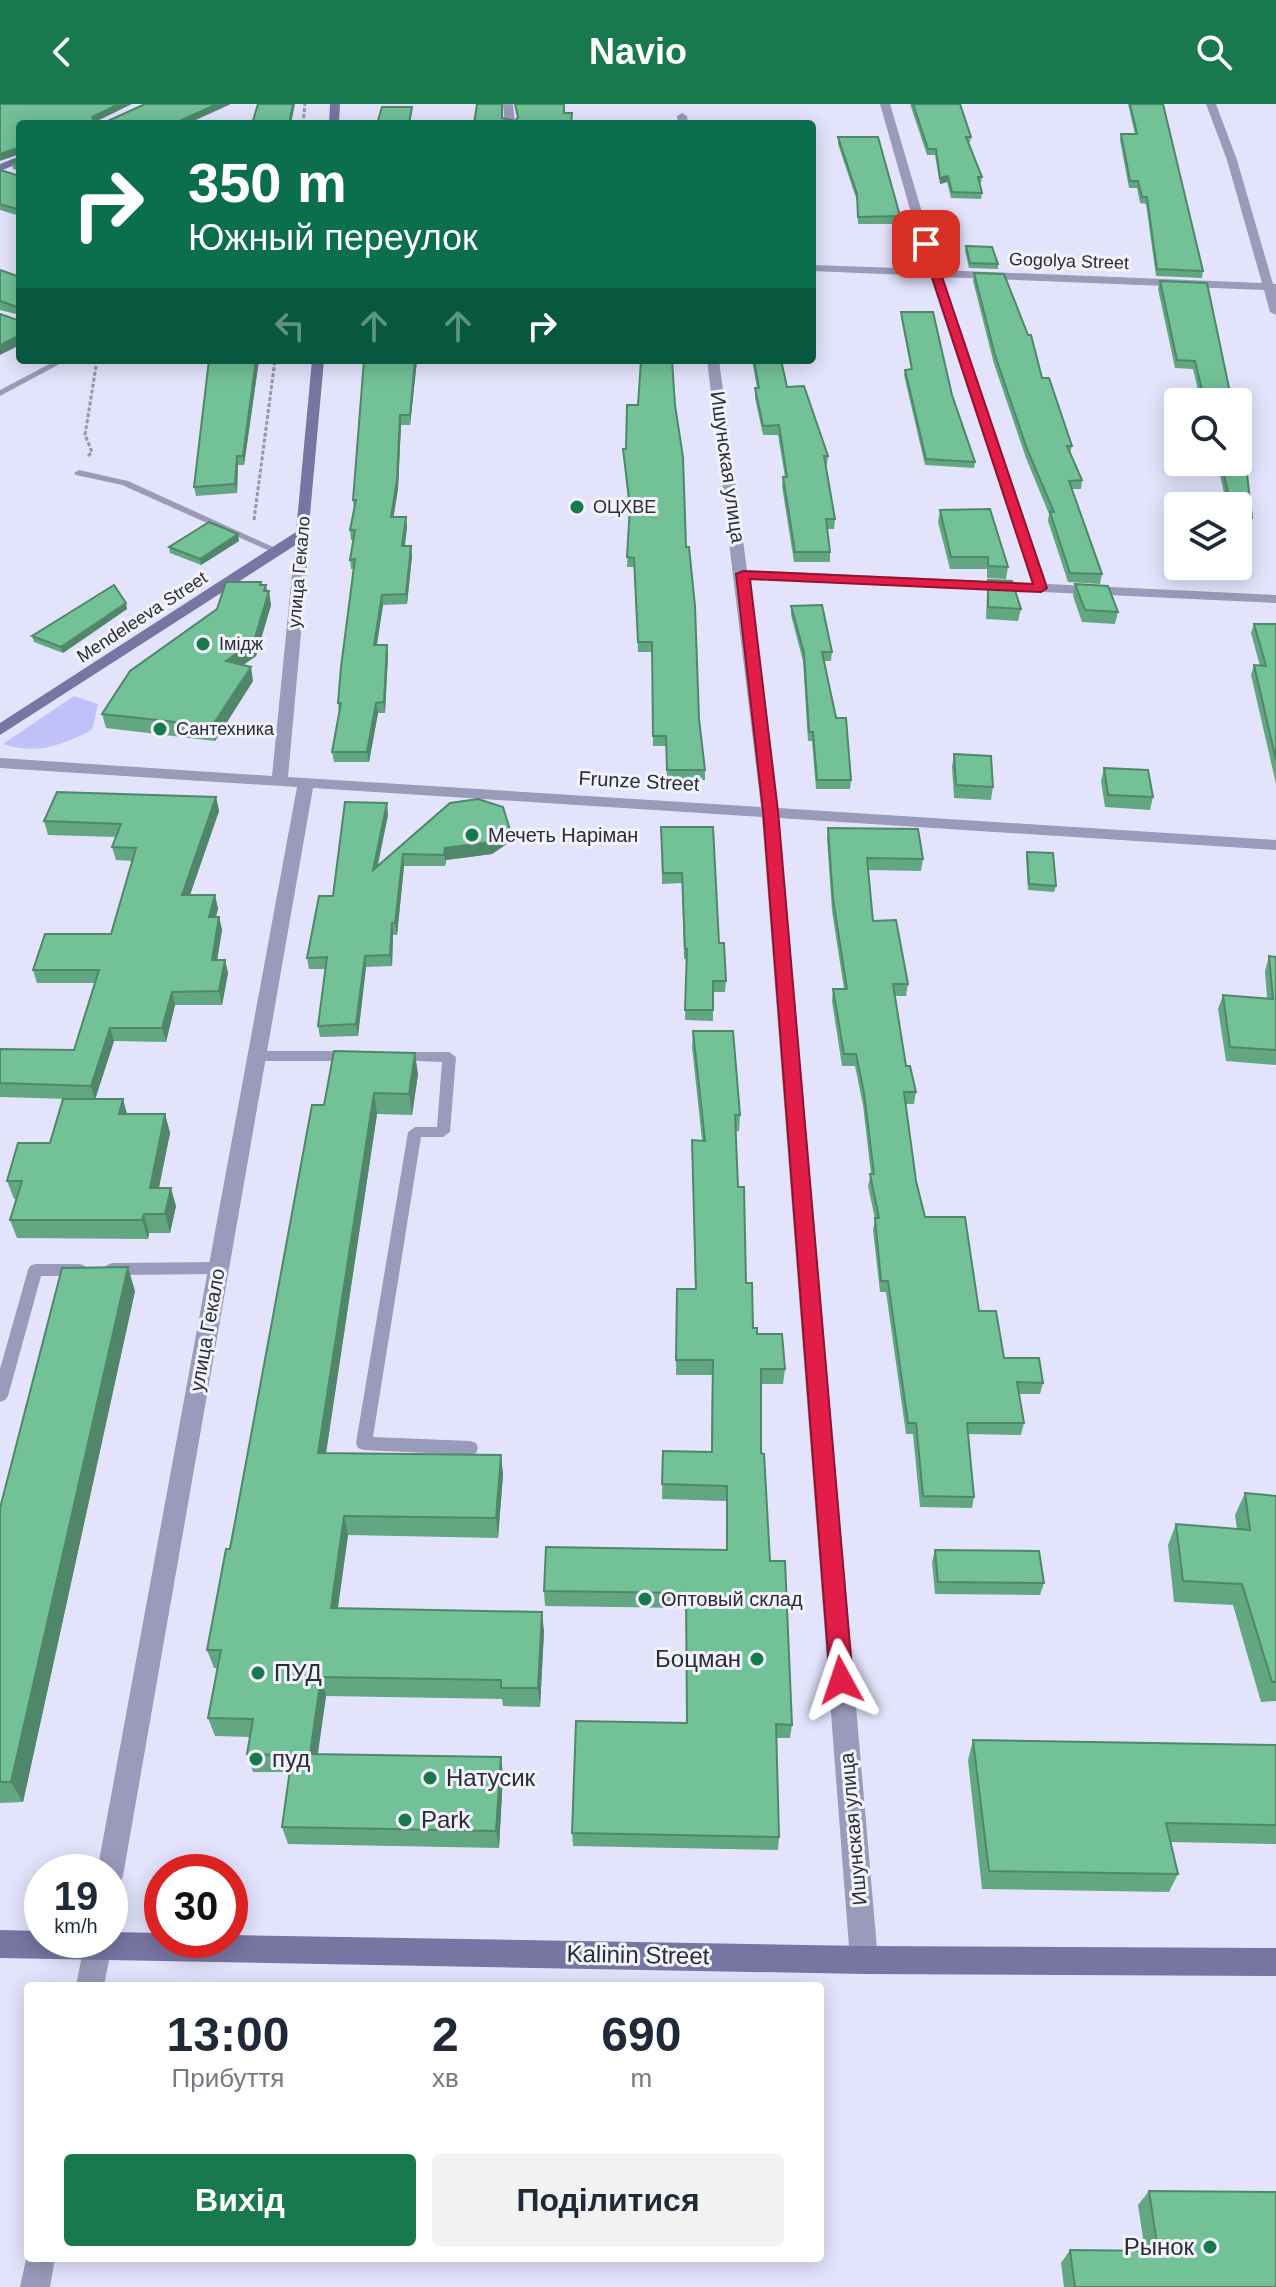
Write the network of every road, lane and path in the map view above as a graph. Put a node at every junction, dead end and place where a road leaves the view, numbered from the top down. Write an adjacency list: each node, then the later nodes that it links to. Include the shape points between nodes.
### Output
1 (885, 104): 4 (street)
2 (1211, 104): 5 (street)
3 (816, 268): 4 (street, Gogolya Street)
4 (934, 273): 5 (street, Gogolya Street); 18 (street)
5 (1273, 287): 6 (street)
6 (1276, 312)
7 (55, 364): 12 (lane)
8 (96, 364): 13 (path, via 85,435 92,452)
9 (274, 364): 15 (path)
10 (318, 364): 14 (main road, улица Гекало)
11 (714, 364): 17 (street, Ишунская улица)
12 (0, 393)
13 (79, 473): 15 (lane, via 125,483)
14 (303, 534): 16 (main road, Mendeleeva Street); 22 (street, улица Гекало)
15 (252, 540): 16 (lane)
16 (277, 551): 20 (main road, Mendeleeva Street)
17 (743, 574): 18 (street); 24 (street, Ишунская улица)
18 (1041, 588): 19 (street)
19 (1276, 599)
20 (0, 730)
21 (0, 763): 22 (street, Frunze Street)
22 (279, 783): 23 (street, Frunze Street)
23 (305, 785): 24 (street, Frunze Street); 26 (street, улица Гекало)
24 (770, 811): 25 (street, Frunze Street); 37 (street, Ишунская улица)
25 (1276, 845)
26 (256, 1056): 27 (lane); 29 (street, улица Гекало)
27 (360, 1057)
28 (389, 1057): 31 (lane, via 449,1057 443,1132 415,1132 364,1443)
29 (218, 1268): 30 (lane, via 35,1270); 32 (street, улица Гекало)
30 (0, 1396)
31 (470, 1448)
32 (114, 1854)
33 (128, 1943): 37 (main road, Kalinin Street)
34 (0, 1944): 35 (main road, Kalinin Street)
35 (24, 1944)
36 (95, 1958): 39 (street)
37 (864, 1960): 38 (main road, Kalinin Street)
38 (1276, 1962)
39 (91, 1982)
40 (39, 2262): 41 (street)
41 (35, 2287)

